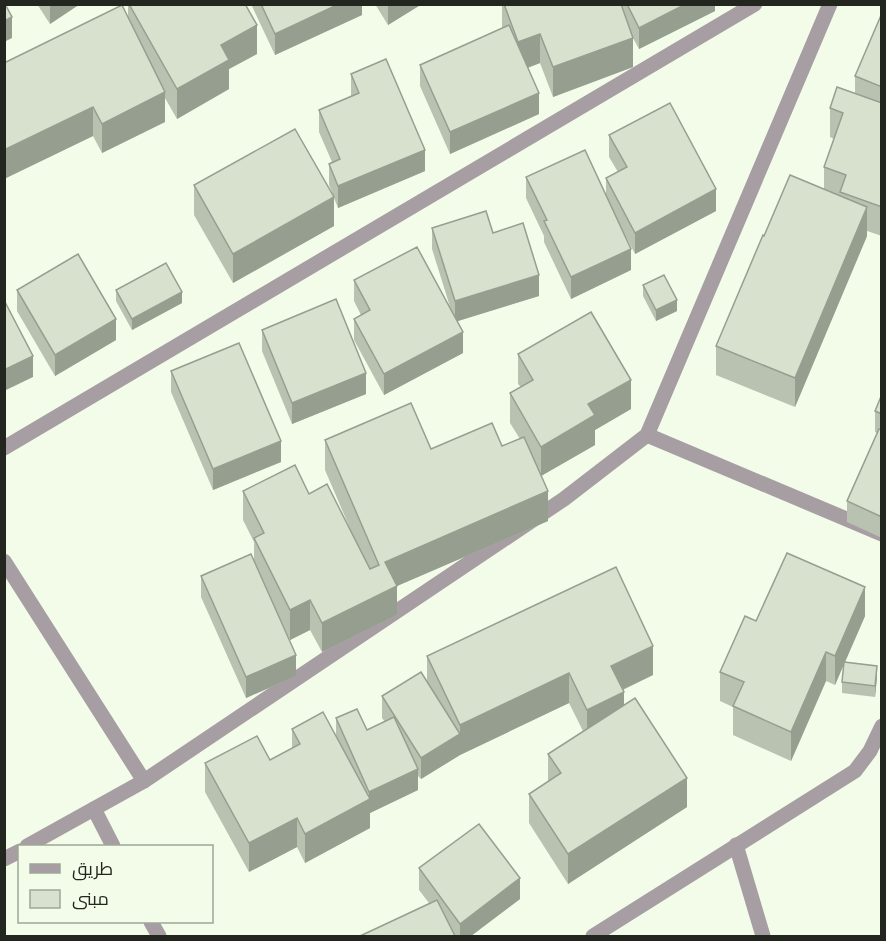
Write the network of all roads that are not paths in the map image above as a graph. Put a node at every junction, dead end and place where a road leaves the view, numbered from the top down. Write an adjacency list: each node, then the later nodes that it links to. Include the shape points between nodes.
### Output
1 (755, 4): 4 (street)
2 (830, 4): 3 (street)
3 (647, 435): 5 (street); 8 (street, via 564,499)
4 (4, 448)
5 (882, 534)
6 (4, 561): 8 (street)
7 (882, 726): 12 (street, via 855,771)
8 (144, 781): 9 (street)
9 (94, 808): 10 (street); 11 (street)
10 (29, 845)
11 (112, 845)
12 (736, 845): 15 (street); 16 (street)
13 (18, 852): 14 (street)
14 (4, 859)
15 (593, 936)
16 (763, 936)

